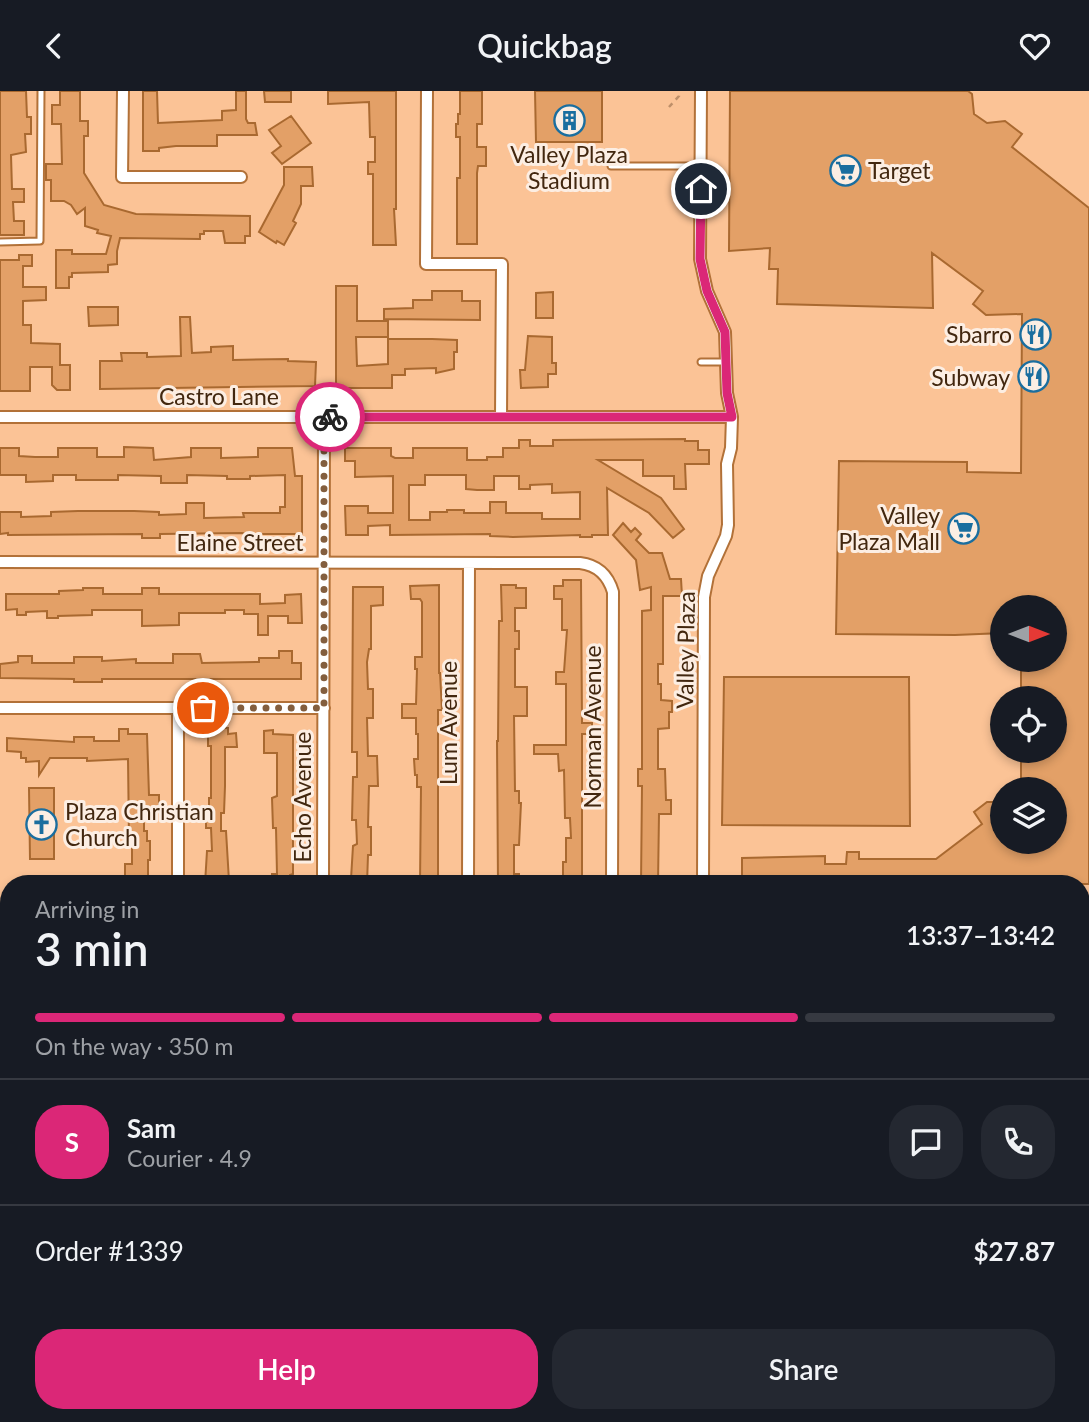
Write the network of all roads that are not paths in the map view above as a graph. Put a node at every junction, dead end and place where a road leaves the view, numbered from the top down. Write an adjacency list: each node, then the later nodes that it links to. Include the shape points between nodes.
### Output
1 (41, 91): 8 (lane, via 40,241)
2 (123, 91): 7 (street, via 122,177)
3 (427, 91): 13 (street, via 426,264 502,264)
4 (701, 91): 6 (street, Valley Plaza)
5 (611, 166): 6 (lane)
6 (701, 166): 10 (street, Valley Plaza, via 700,259 707,291 725,332)
7 (241, 177)
8 (0, 242)
9 (701, 362): 10 (lane)
10 (726, 362): 14 (street, Valley Plaza)
11 (0, 417): 12 (street, Castro Lane)
12 (324, 417): 13 (street, Castro Lane); 16 (street, Echo Avenue)
13 (501, 417): 14 (street, Castro Lane)
14 (732, 417): 26 (street, Valley Plaza, via 726,464 728,525 704,597)
15 (0, 562): 16 (street, Elaine Street)
16 (324, 563): 17 (street, Elaine Street); 21 (street, Echo Avenue)
17 (469, 563): 18 (street, Elaine Street, via 580,563); 24 (street, Lum Avenue)
18 (603, 573): 25 (street, Norman Avenue, via 613,592)
19 (0, 708): 20 (street)
20 (178, 708): 21 (street); 22 (street)
21 (324, 708): 23 (street, Echo Avenue)
22 (178, 875)
23 (323, 875)
24 (468, 875)
25 (612, 875)
26 (704, 875)

